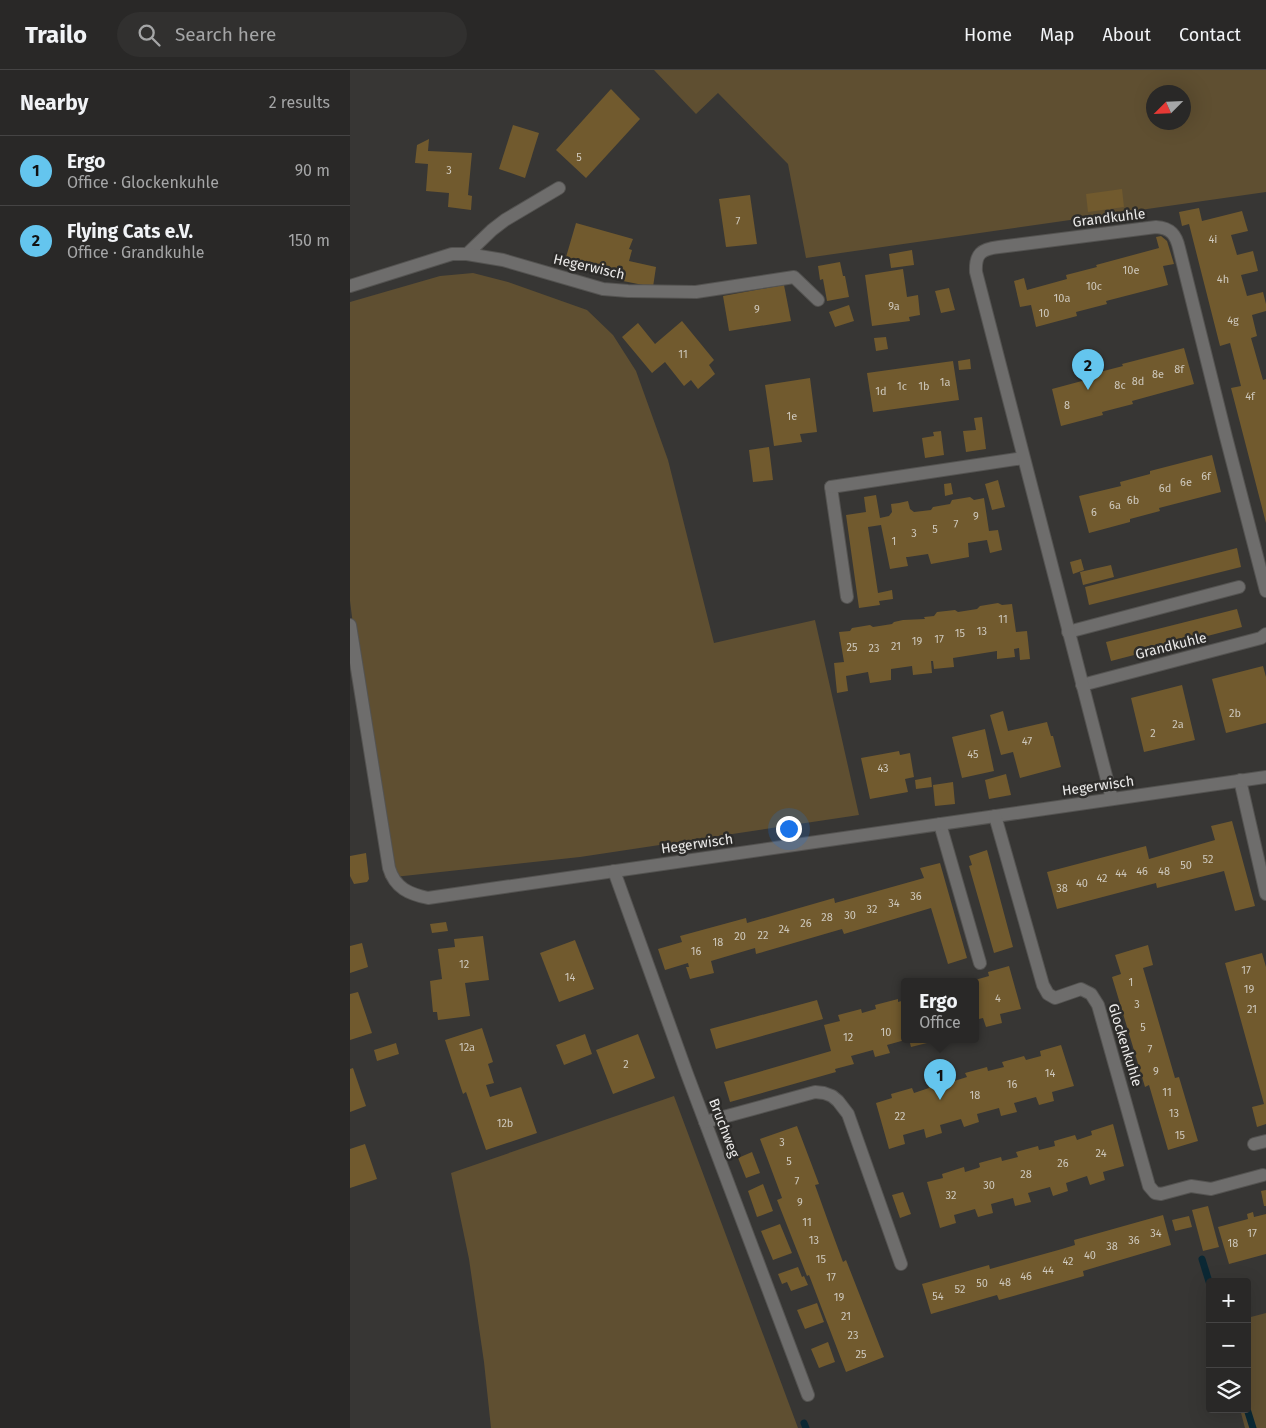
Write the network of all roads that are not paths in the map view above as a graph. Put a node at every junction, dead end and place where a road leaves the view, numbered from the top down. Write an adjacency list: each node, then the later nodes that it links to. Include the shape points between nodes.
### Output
1 (559, 188): 2 (street, via 505,220)
2 (467, 254): 3 (street, Hegerwisch, via 452,254); 4 (street, Hegerwisch, via 502,260 603,289 628,291 696,292 794,277)
3 (350, 286)
4 (818, 300)
5 (1023, 458): 7 (street, Grandkuhle, via 976,272 977,257 982,251 999,247 1156,227 1169,229 1174,234); 8 (street, via 831,487); 10 (street, Grandkuhle)
6 (1239, 587): 10 (street)
7 (1266, 591)
8 (847, 597)
9 (350, 625): 18 (street, Hegerwisch, via 389,868 396,884 412,894 428,898)
10 (1068, 632): 12 (street, Grandkuhle)
11 (1266, 634): 12 (street, Grandkuhle, via 1261,638)
12 (1082, 684): 15 (street, Grandkuhle)
13 (1266, 776): 14 (street, Hegerwisch)
14 (1240, 780): 15 (street, Hegerwisch); 19 (street)
15 (1112, 799): 16 (street, Hegerwisch)
16 (995, 816): 17 (street, Hegerwisch); 22 (street, Glockenkuhle, via 1043,985 1055,998 1081,990 1091,994 1098,1006 1150,1186 1155,1193 1191,1186 1211,1188)
17 (940, 824): 18 (street, Hegerwisch); 20 (street)
18 (614, 871): 21 (street, Bruchweg)
19 (1266, 894)
20 (980, 963)
21 (705, 1122): 23 (street, via 806,1094 824,1092 832,1096 848,1114); 24 (street, Bruchweg)
22 (1263, 1175)
23 (901, 1264)
24 (808, 1395)

